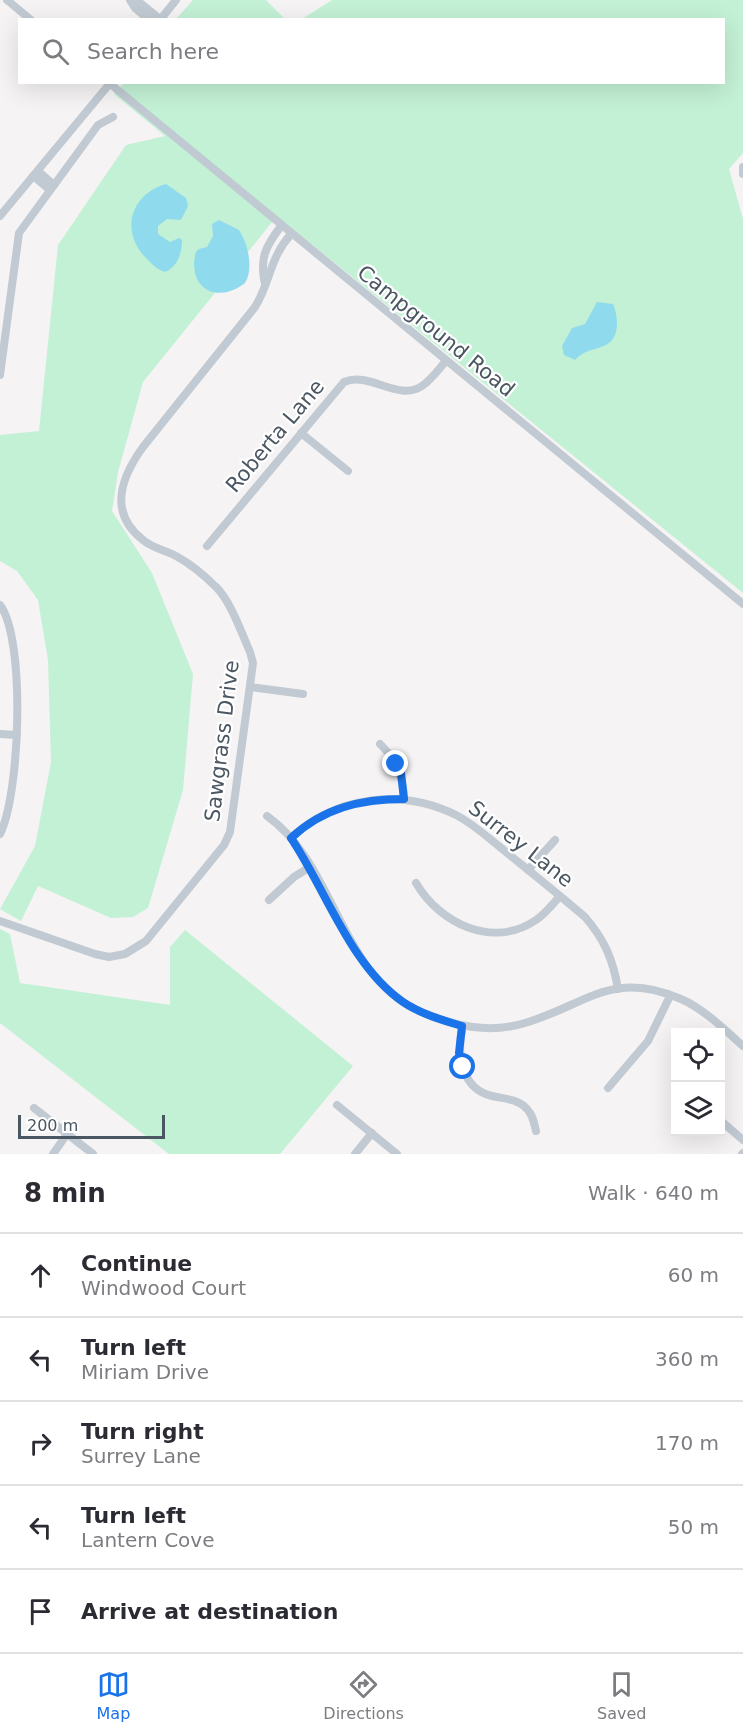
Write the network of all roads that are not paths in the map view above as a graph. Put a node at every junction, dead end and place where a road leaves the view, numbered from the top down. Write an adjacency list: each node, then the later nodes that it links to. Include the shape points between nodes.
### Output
1 (7, 0): 4 (street)
2 (131, 0): 5 (street); 6 (street)
3 (176, 0): 7 (street)
4 (29, 18)
5 (148, 18)
6 (159, 18)
7 (161, 18)
8 (109, 84): 12 (street)
9 (111, 84): 16 (street, Campground Road)
10 (113, 117): 14 (street, via 98,125)
11 (743, 167): 13 (street)
12 (35, 173): 14 (street); 15 (street)
13 (743, 174)
14 (52, 187): 22 (street, via 19,233)
15 (0, 216)
16 (281, 226): 17 (street, Campground Road); 18 (street)
17 (291, 234): 19 (street, Sawgrass Drive, via 277,249); 21 (street, Campground Road)
18 (262, 258): 19 (street); 20 (street)
19 (273, 261): 20 (street, Sawgrass Drive)
20 (265, 284): 28 (street, Sawgrass Drive, via 255,307 128,468 121,490 124,514 136,534 176,556 222,595 250,652)
21 (445, 362): 23 (street, Roberta Lane, via 423,385 412,390 361,378 344,382); 26 (street, Campground Road)
22 (0, 375)
23 (301, 433): 24 (street); 25 (street, Roberta Lane)
24 (348, 471)
25 (207, 546)
26 (743, 604)
27 (0, 605): 31 (street, via 7,616 17,684)
28 (250, 687): 29 (street); 43 (street, Sawgrass Drive, via 230,832 224,845 146,941 125,954 109,957)
29 (303, 694)
30 (0, 734): 31 (street)
31 (17, 735): 35 (street, via 18,761)
32 (380, 744): 33 (street, via 401,773)
33 (404, 799): 36 (street, Surrey Lane, via 348,804 310,822); 39 (street, Surrey Lane, via 458,816)
34 (267, 816): 36 (street)
35 (0, 834)
36 (291, 838): 38 (street)
37 (555, 840): 39 (street)
38 (310, 867): 42 (street); 46 (street, via 371,973 391,993 417,1010)
39 (528, 870): 41 (street, Surrey Lane)
40 (416, 883): 41 (street, via 445,917 473,929 494,932 535,920)
41 (559, 897): 44 (street, Surrey Lane, via 585,917 602,937)
42 (269, 900)
43 (0, 921)
44 (618, 988): 45 (street, via 651,990); 46 (street, via 588,996 522,1024 494,1028)
45 (670, 996): 47 (street, via 696,1008); 48 (street, via 648,1041)
46 (462, 1026): 52 (street, via 459,1053 470,1083 480,1092 526,1107)
47 (743, 1046)
48 (608, 1088)
49 (337, 1105): 53 (street)
50 (34, 1108): 54 (street)
51 (725, 1124): 55 (street)
52 (536, 1131)
53 (372, 1133): 58 (street); 59 (street)
54 (67, 1134): 56 (street); 57 (street)
55 (743, 1140)
56 (53, 1154)
57 (93, 1154)
58 (355, 1154)
59 (397, 1154)

